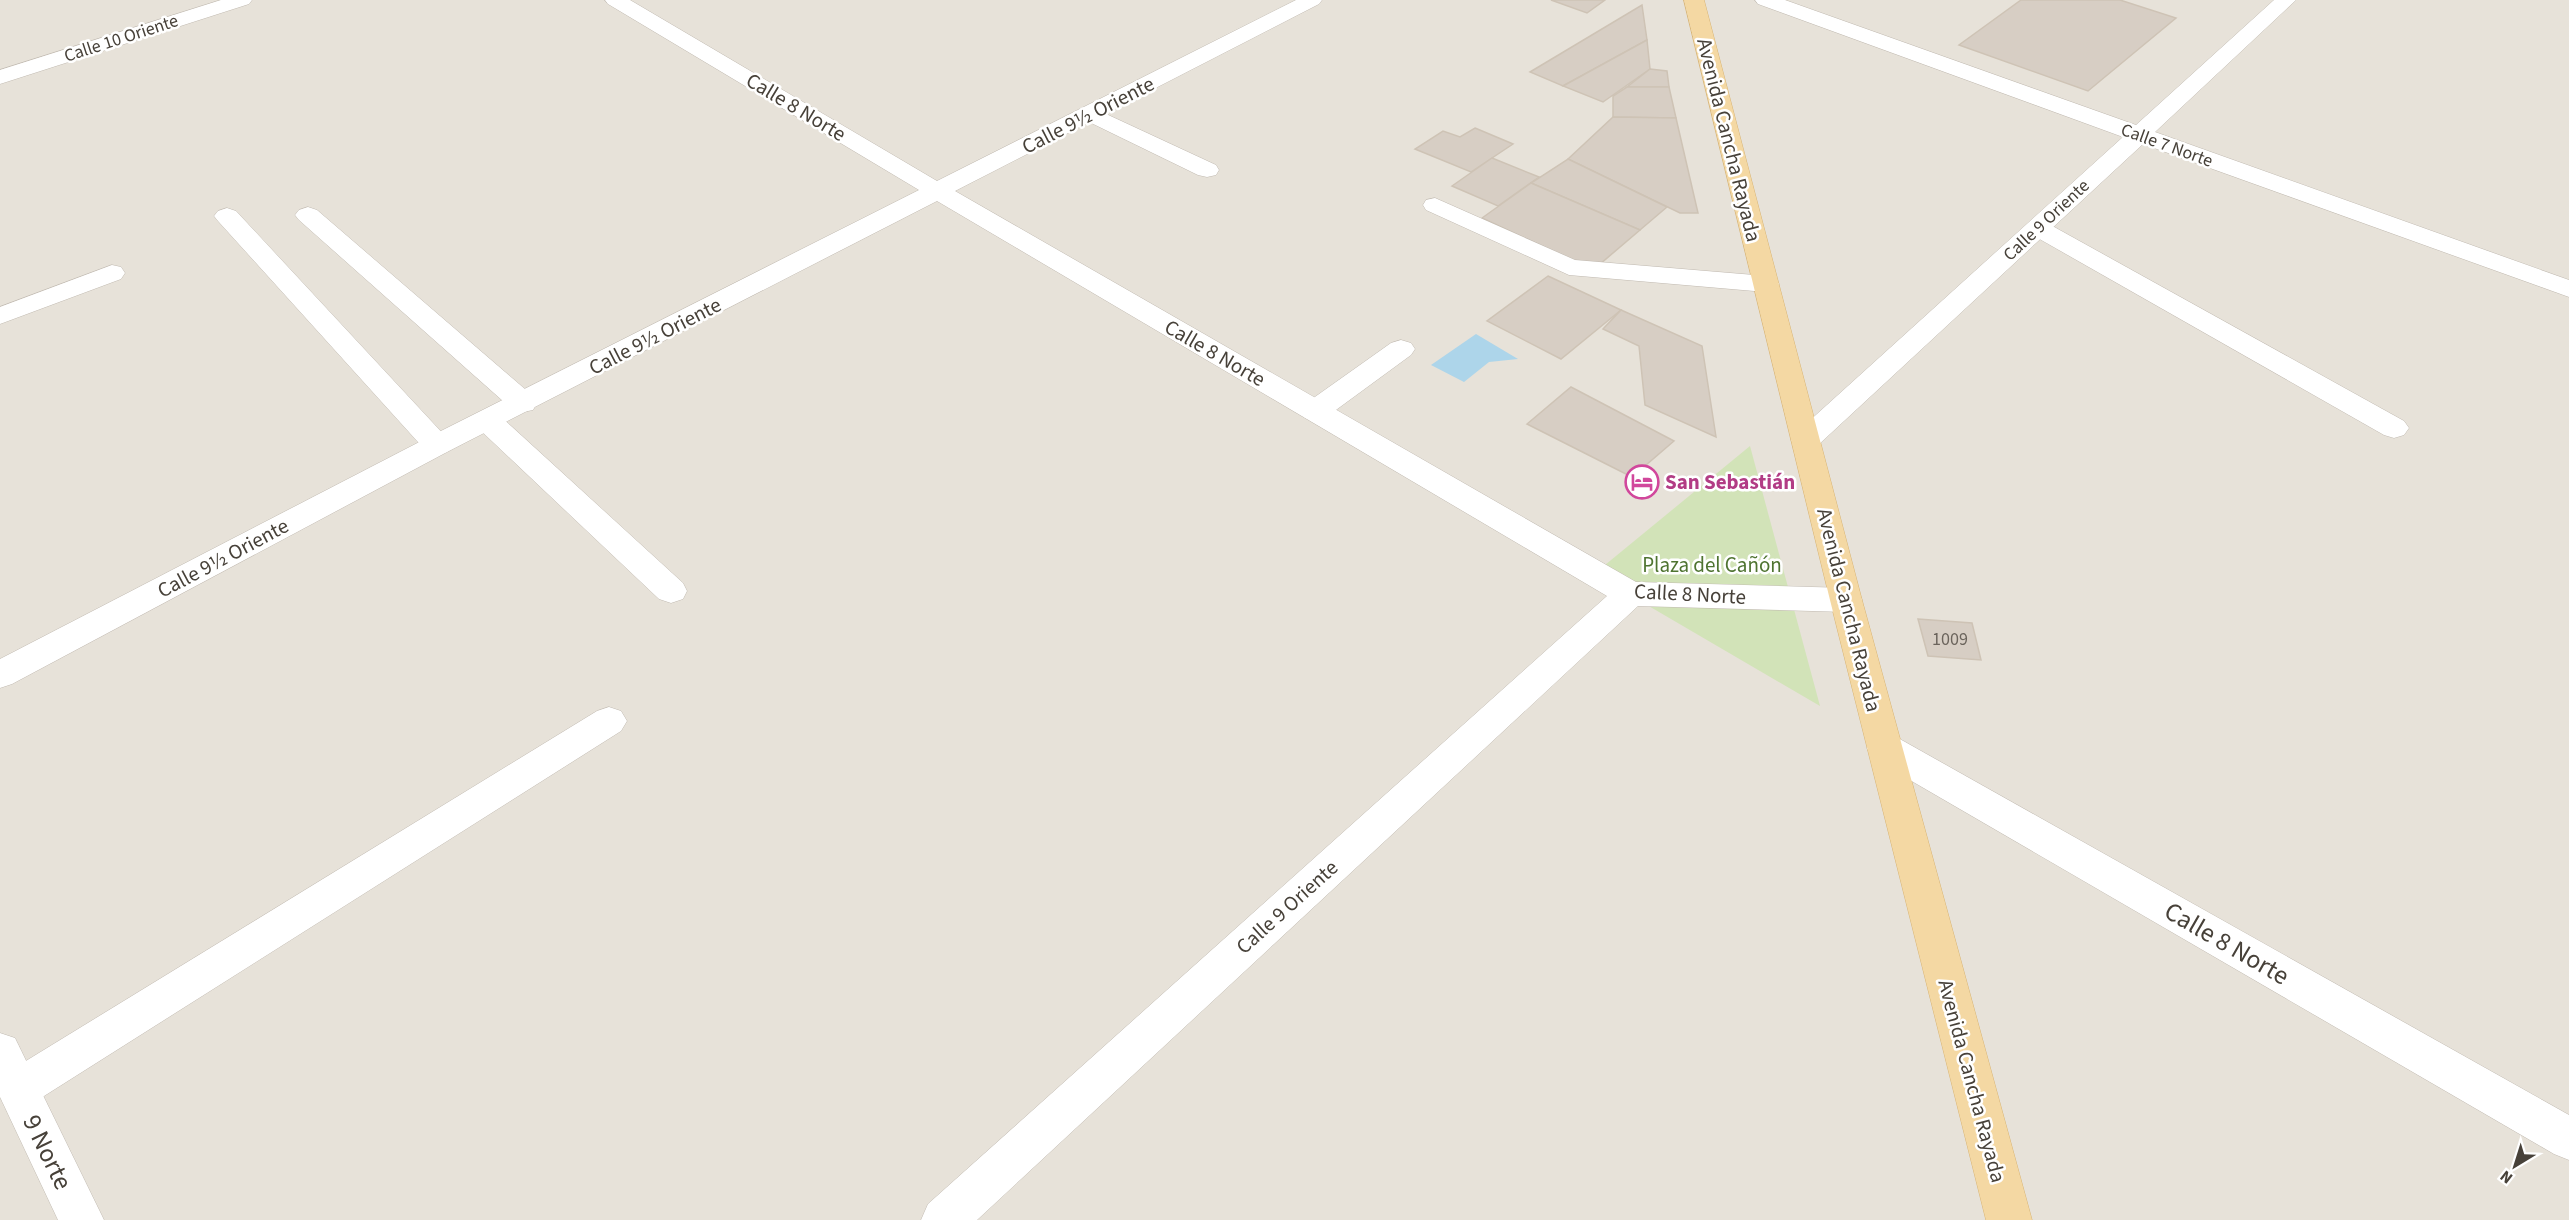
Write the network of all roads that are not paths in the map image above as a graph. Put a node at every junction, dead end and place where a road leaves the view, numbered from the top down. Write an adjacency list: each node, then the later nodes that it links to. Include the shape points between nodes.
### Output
1 (242, 0): 7 (street, Calle 10 Oriente)
2 (615, 0): 11 (street, Calle 8 Norte)
3 (1312, 0): 8 (street, Calle 9½ Oriente)
4 (1694, 0): 17 (main road, Avenida Cancha Rayada)
5 (1765, 0): 9 (street, Calle 7 Norte)
6 (2286, 0): 9 (street, Calle 9 Oriente)
7 (0, 76)
8 (1091, 114): 10 (street); 11 (street, Calle 9½ Oriente)
9 (2139, 135): 15 (street, Calle 9 Oriente); 18 (street, Calle 7 Norte)
10 (1207, 170)
11 (939, 192): 21 (street, Calle 9½ Oriente); 22 (street, Calle 8 Norte)
12 (1435, 205): 17 (street, via 1569,267)
13 (308, 215): 21 (street)
14 (227, 216): 26 (street)
15 (2038, 228): 24 (street); 25 (street, Calle 9 Oriente)
16 (111, 273): 19 (street)
17 (1766, 284): 25 (main road, Avenida Cancha Rayada)
18 (2569, 289)
19 (0, 316)
20 (1401, 349): 22 (street)
21 (523, 404): 23 (street, Calle 9½ Oriente)
22 (1315, 411): 28 (street, Calle 8 Norte)
23 (488, 421): 26 (street, Calle 9½ Oriente); 27 (street)
24 (2394, 428)
25 (1806, 440): 29 (main road, Avenida Cancha Rayada)
26 (437, 446): 30 (street, Calle 9½ Oriente)
27 (671, 591)
28 (1630, 594): 29 (street, Calle 8 Norte); 36 (street, Calle 9 Oriente)
29 (1846, 600): 32 (main road, Avenida Cancha Rayada)
30 (0, 675)
31 (609, 721): 33 (street)
32 (1885, 748): 34 (street, Calle 8 Norte); 37 (main road, Avenida Cancha Rayada)
33 (9, 1071): 35 (street, 9 Norte)
34 (2569, 1139)
35 (81, 1220)
36 (944, 1220)
37 (2009, 1220)

